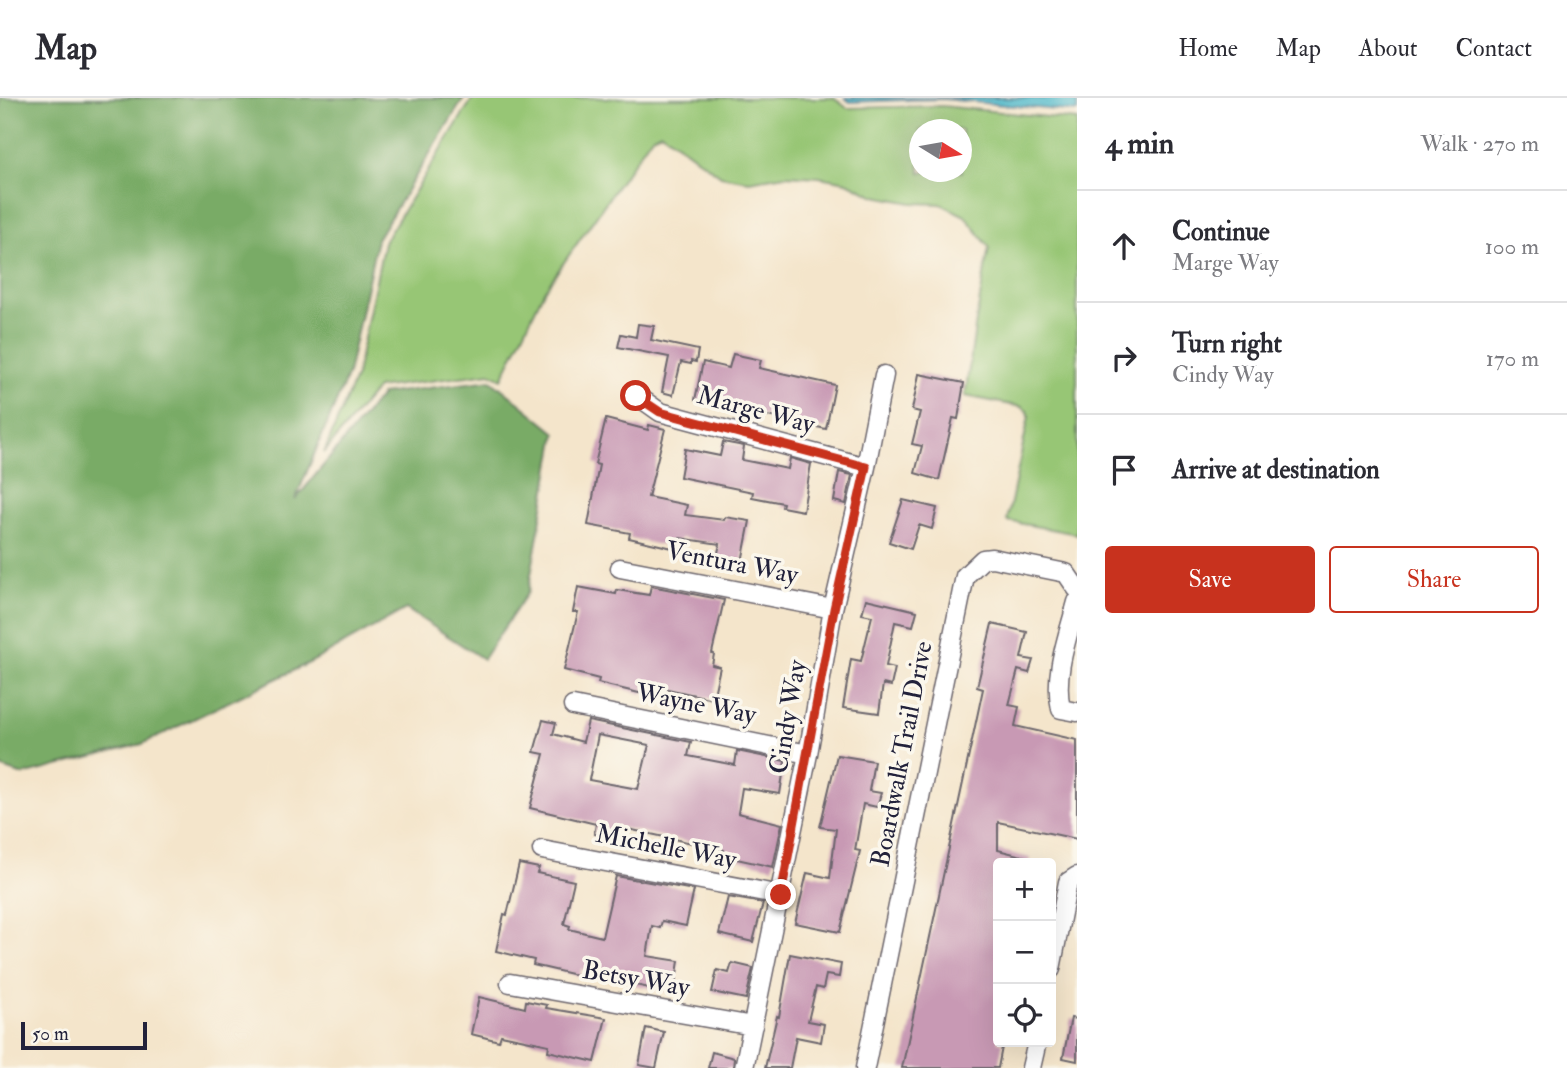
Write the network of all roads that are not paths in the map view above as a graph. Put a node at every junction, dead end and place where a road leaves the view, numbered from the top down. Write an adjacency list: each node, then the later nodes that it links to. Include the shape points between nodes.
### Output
1 (884, 375): 3 (street, Cindy Way)
2 (636, 396): 3 (street, Marge Way, via 660,412)
3 (866, 467): 7 (street, Cindy Way)
4 (620, 568): 7 (street, Ventura Way)
5 (1077, 589): 19 (street, Boardwalk Trail Drive, via 1066,573 992,558 983,559 965,576)
6 (1077, 602): 9 (street, via 1058,695 1061,709)
7 (834, 609): 10 (street, Cindy Way)
8 (573, 706): 10 (street, Wayne Way)
9 (1077, 712)
10 (808, 754): 13 (street, Cindy Way)
11 (542, 850): 13 (street, Michelle Way)
12 (1077, 876): 14 (street, via 1068,882)
13 (781, 895): 16 (street, Cindy Way)
14 (1056, 943)
15 (510, 982): 16 (street, Betsy Way)
16 (753, 1026): 18 (street, Cindy Way)
17 (1036, 1047): 20 (street)
18 (744, 1068)
19 (865, 1068)
20 (1031, 1068)

